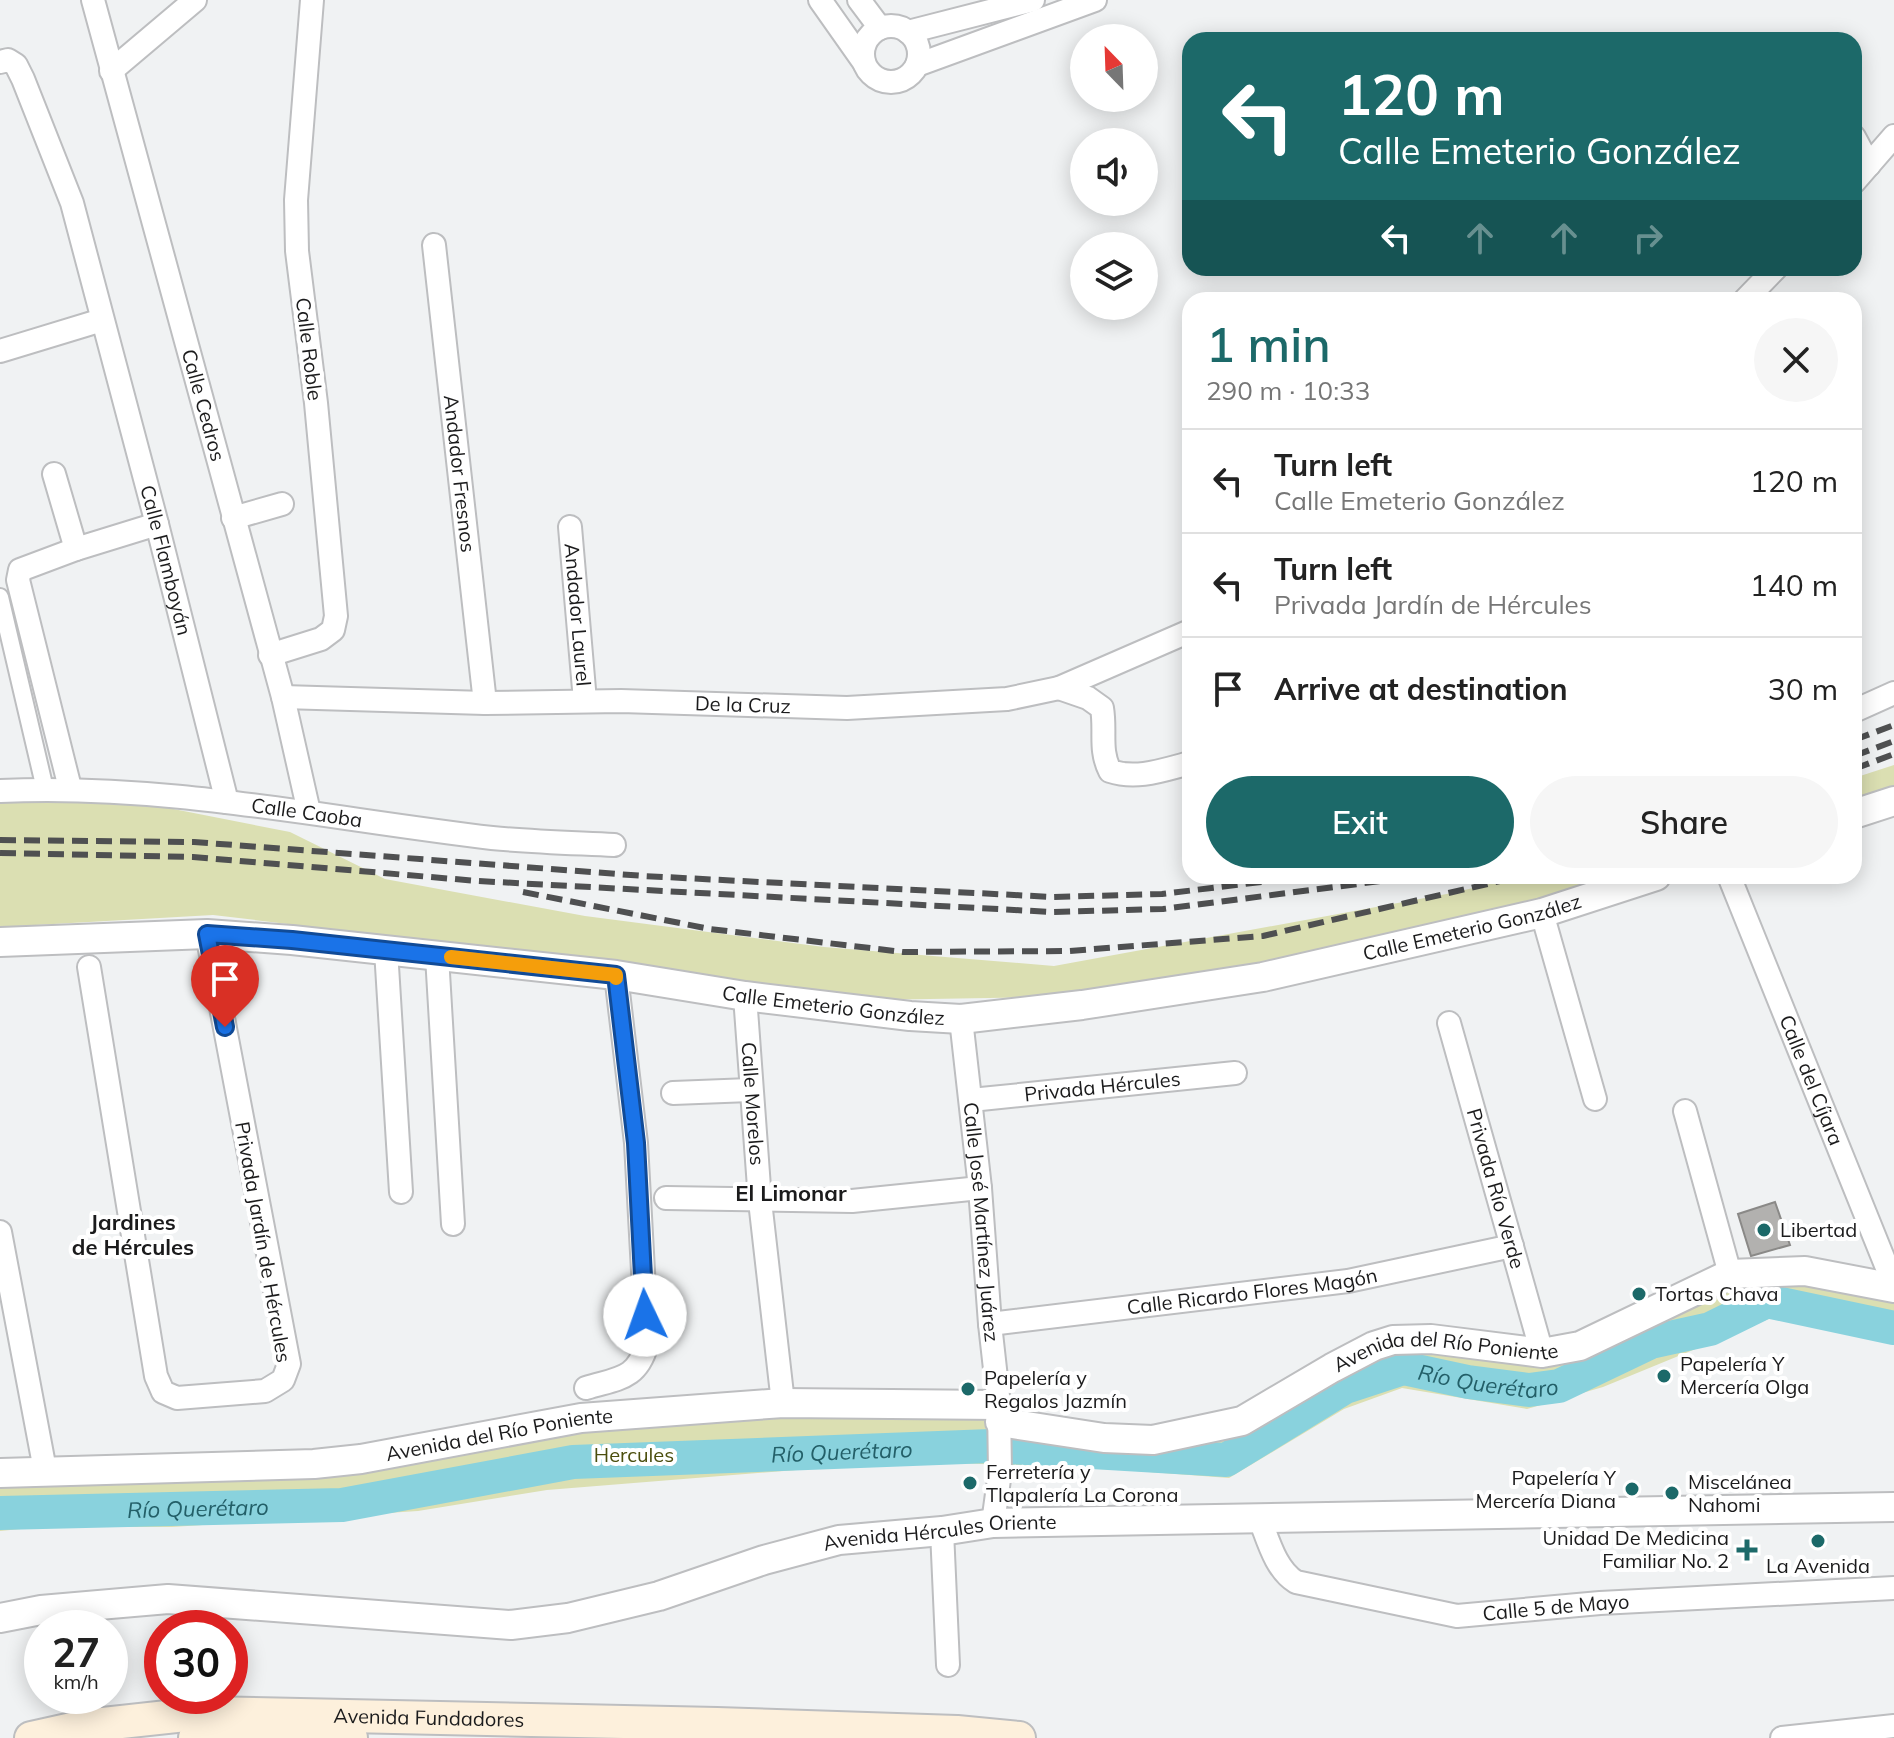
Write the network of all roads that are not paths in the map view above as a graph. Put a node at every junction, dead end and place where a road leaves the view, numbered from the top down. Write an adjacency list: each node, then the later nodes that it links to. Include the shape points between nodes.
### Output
1 (93, 0): 13 (street, Calle Cedros)
2 (195, 0): 13 (street)
3 (312, 0): 31 (street, Calle Roble, via 296,200 297,251 336,616 333,630 321,639)
4 (820, 0): 10 (street)
5 (859, 0): 8 (street)
6 (1033, 0): 9 (street)
7 (1095, 0): 12 (street)
8 (880, 28): 9 (street); 10 (street, via 863,47)
9 (908, 32): 12 (street, via 916,41)
10 (863, 61): 12 (street, via 881,82 909,76)
11 (0, 62): 21 (street, Calle Flamboyán, via 16,65 58,164)
12 (917, 65)
13 (111, 71): 25 (street, Calle Cedros)
14 (1894, 136): 16 (street)
15 (1862, 152): 16 (street)
16 (1869, 165): 17 (street)
17 (1862, 173)
18 (434, 245): 36 (street, Andador Fresnos)
19 (1768, 276): 20 (street)
20 (1753, 292)
21 (102, 320): 22 (street); 26 (street, Calle Flamboyán)
22 (0, 351)
23 (54, 474): 28 (street)
24 (282, 504): 25 (street)
25 (233, 518): 31 (street, Calle Cedros)
26 (157, 524): 28 (street); 43 (street, Calle Flamboyán)
27 (570, 527): 35 (street, Andador Laurel)
28 (76, 549): 39 (street, via 28,565 18,580)
29 (0, 597): 40 (street)
30 (1182, 634): 32 (street, De la Cruz)
31 (270, 655): 34 (street, Calle Cedros)
32 (1059, 688): 35 (street, De la Cruz, via 1007,699 847,708); 38 (street, via 1102,708 1102,755 1110,771 1124,776)
33 (1894, 693): 37 (street)
34 (283, 697): 36 (street, De la Cruz); 45 (street, Calle Cedros)
35 (585, 701): 36 (street, De la Cruz)
36 (485, 703)
37 (1862, 707)
38 (1182, 765)
39 (70, 788): 40 (street, Calle Caoba); 43 (street, Calle Caoba)
40 (45, 789): 41 (street, Calle Caoba)
41 (0, 791)
42 (1894, 801): 44 (street)
43 (227, 802): 45 (street, Calle Caoba)
44 (1862, 811)
45 (309, 812): 46 (street, Calle Caoba, via 494,838)
46 (614, 845)
47 (1631, 884): 49 (street, Calle Emeterio González)
48 (1732, 884): 73 (street, Calle del Cíjara)
49 (1542, 913): 57 (street, Calle Emeterio González, via 1263,977); 62 (street)
50 (207, 934): 51 (street, Calle Emeterio González); 52 (street, Calle Emeterio González); 54 (street, Privada Jardín de Hércules, via 289,1364 283,1380 265,1391 177,1398 163,1392 156,1376)
51 (0, 942)
52 (386, 950): 53 (street, Calle Emeterio González); 66 (street)
53 (437, 956): 55 (street, Calle Emeterio González); 69 (street)
54 (89, 967)
55 (616, 975): 56 (street, Calle Emeterio González); 76 (street, via 636,1143 647,1344 642,1362 630,1374)
56 (745, 996): 57 (street, Calle Emeterio González); 60 (street, Calle Morelos)
57 (961, 1019): 63 (street, Calle José Martínez Juárez)
58 (1449, 1023): 71 (street, Privada Río Verde)
59 (1235, 1073): 63 (street, Privada Hércules)
60 (750, 1090): 61 (street); 68 (street, Calle Morelos)
61 (673, 1093)
62 (1595, 1099)
63 (971, 1100): 65 (street, Calle José Martínez Juárez)
64 (1685, 1111): 72 (street)
65 (980, 1188): 68 (street, via 852,1201); 74 (street, Calle José Martínez Juárez)
66 (401, 1192)
67 (666, 1198): 68 (street)
68 (760, 1201): 77 (street, Calle Morelos)
69 (453, 1224)
70 (0, 1232): 79 (street)
71 (1512, 1246): 74 (street, Calle Ricardo Flores Magón, via 1348,1281); 75 (street, Privada Río Verde)
72 (1730, 1274): 73 (street, Avenida del Río Poniente, via 1805,1271); 75 (street, Avenida del Río Poniente, via 1580,1346)
73 (1894, 1286)
74 (990, 1324): 78 (street, Calle José Martínez Juárez)
75 (1542, 1353): 78 (street, Avenida del Río Poniente, via 1431,1339 1393,1340 1332,1368 1242,1421 1153,1440)
76 (586, 1388)
77 (783, 1403): 78 (street, Avenida del Río Poniente); 79 (street, Avenida del Río Poniente, via 581,1418 314,1464)
78 (1000, 1422): 83 (street, Calle José Martínez Juárez)
79 (45, 1470): 80 (street, Avenida del Río Poniente)
80 (0, 1473)
81 (1894, 1507): 82 (street, Avenida Hércules Oriente)
82 (1259, 1517): 83 (street, Avenida Hércules Oriente); 85 (street, Calle 5 de Mayo, via 1278,1562 1296,1582 1457,1616)
83 (993, 1523): 84 (street, Avenida Hércules Oriente)
84 (942, 1531): 86 (street, Avenida Hércules Oriente, via 839,1540 659,1596 568,1618 511,1625 168,1599); 87 (street)
85 (1894, 1588)
86 (0, 1618)
87 (948, 1665)
88 (1894, 1726): 93 (street)
89 (31, 1738): 92 (main road, Avenida Fundadores, via 142,1719 263,1713 911,1730)
90 (195, 1738): 91 (main road, Avenida Fundadores)
91 (351, 1738)
92 (1019, 1738)
93 (1782, 1738)

